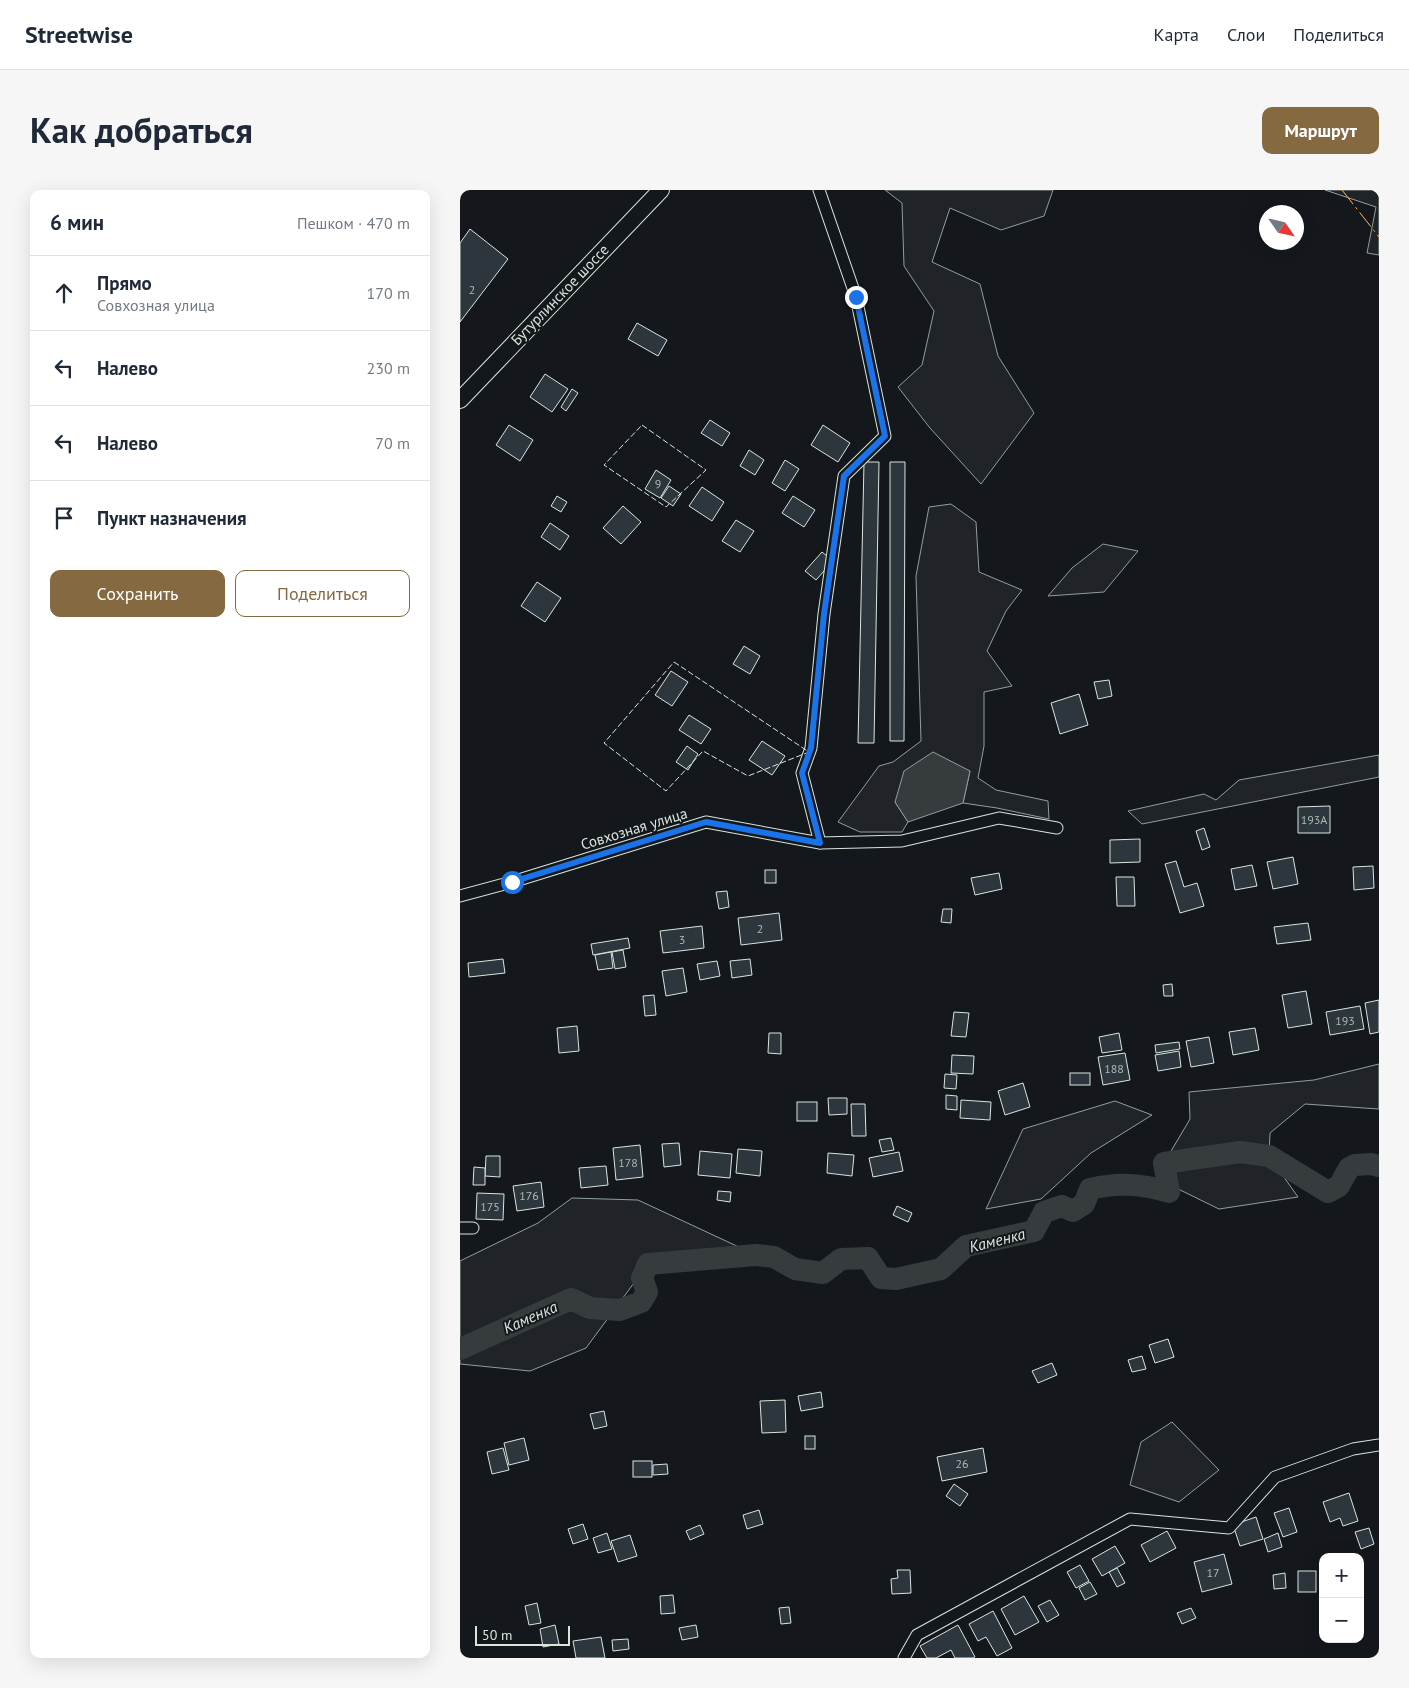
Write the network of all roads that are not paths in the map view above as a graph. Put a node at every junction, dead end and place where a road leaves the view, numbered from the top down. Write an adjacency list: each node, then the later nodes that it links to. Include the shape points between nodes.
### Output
1 (660, 190): 3 (main road, Бутурлинское шоссе)
2 (819, 190): 5 (street, via 856,297 885,436 844,476 824,614 811,748 802,773)
3 (460, 400)
4 (1057, 828): 5 (street, Совхозная улица, via 999,818 902,841)
5 (820, 843): 6 (street, Совхозная улица, via 706,822)
6 (460, 896)
7 (460, 1228): 8 (street)
8 (473, 1228)
9 (1379, 1445): 10 (street, via 1353,1449 1275,1477 1229,1528 1130,1519 917,1635)
10 (904, 1658)

